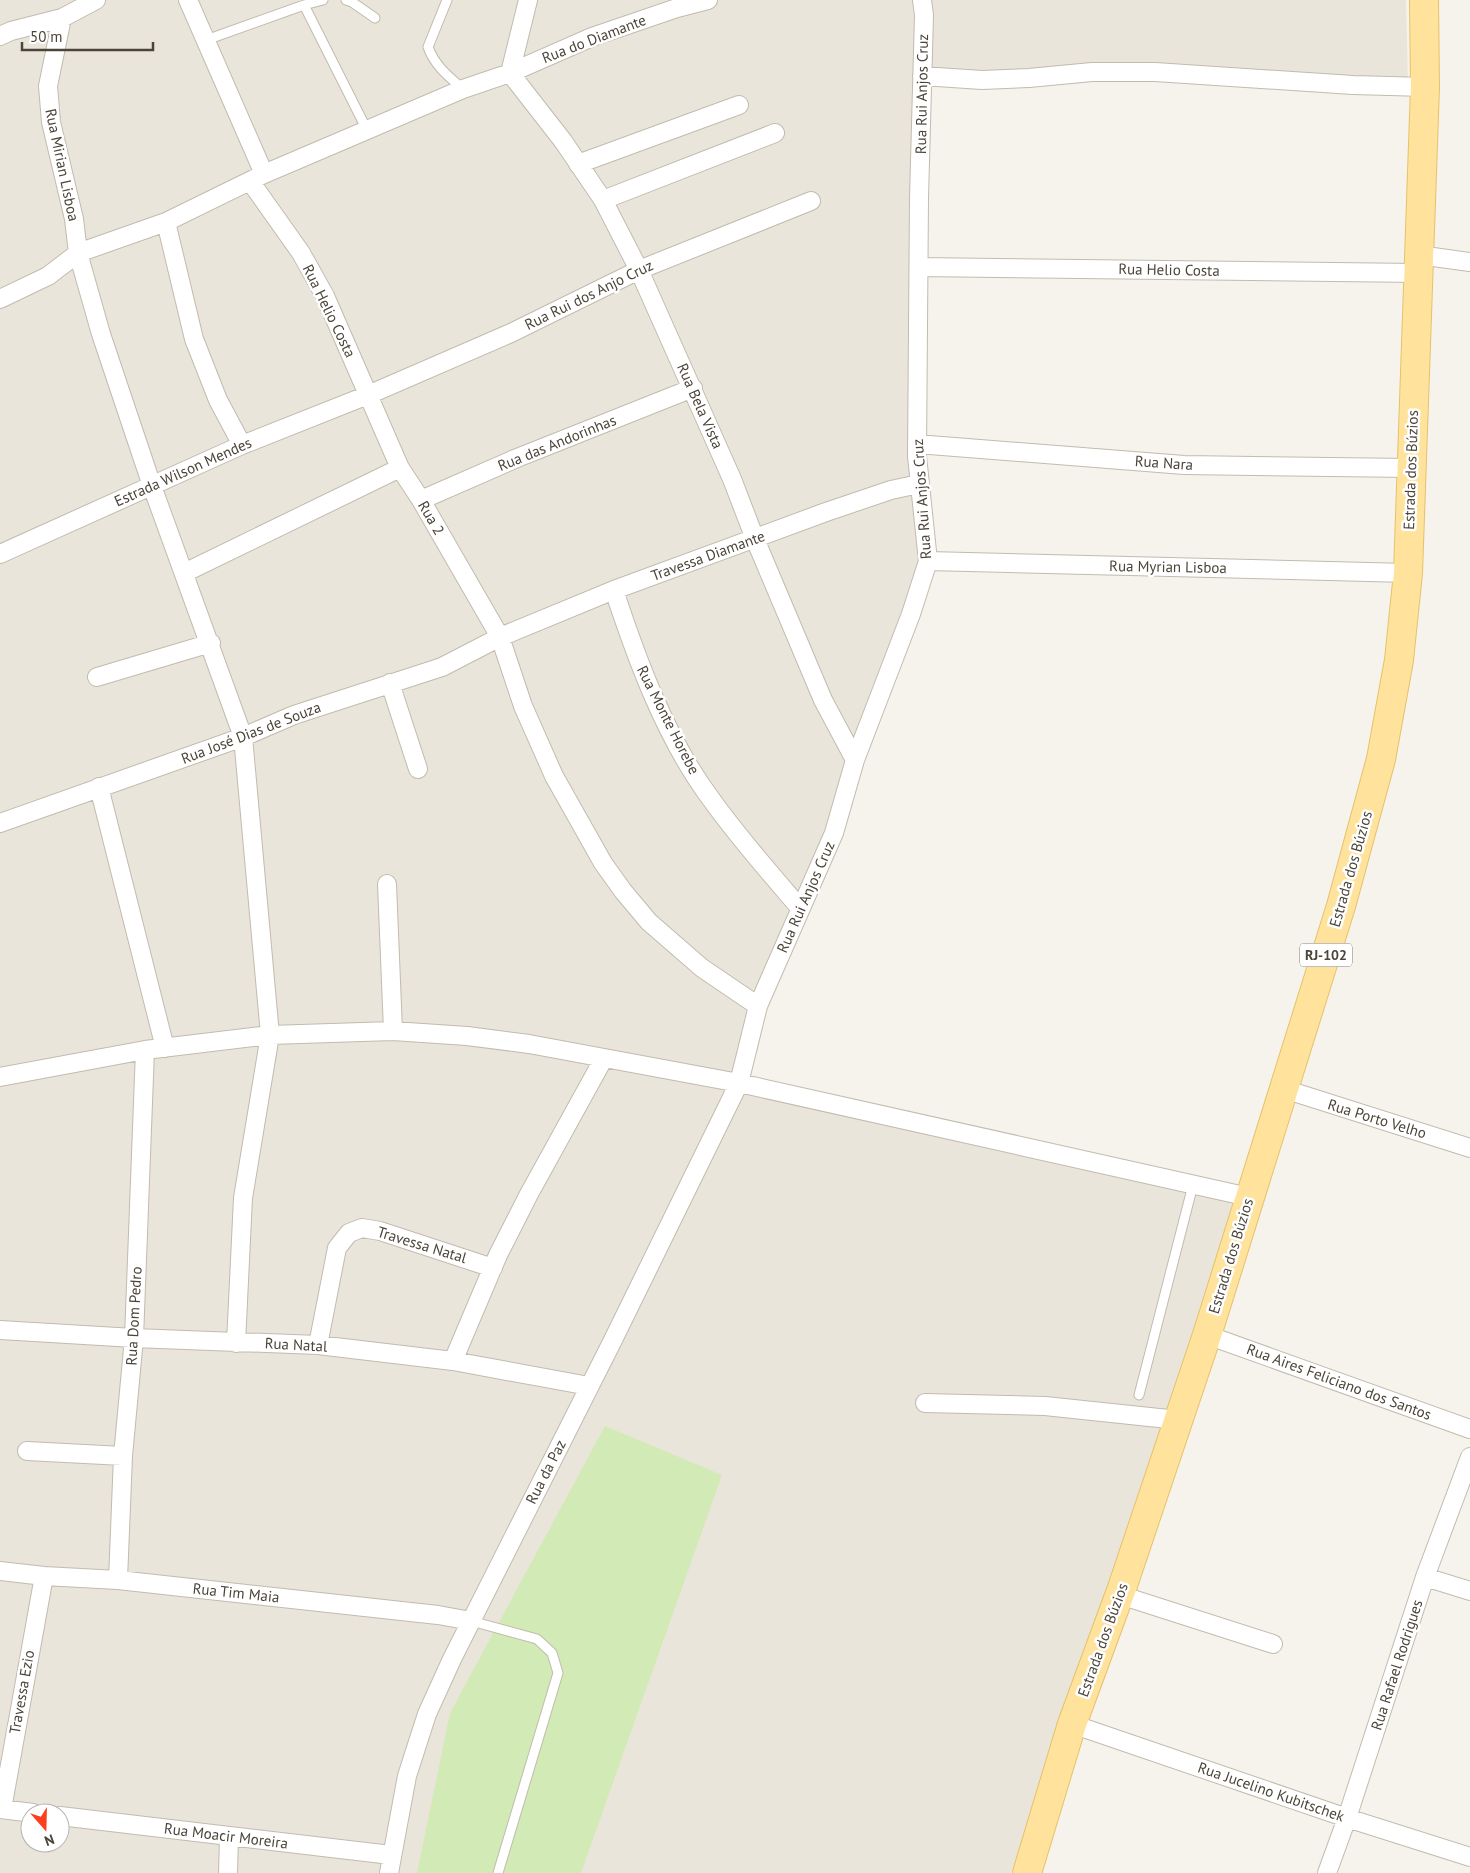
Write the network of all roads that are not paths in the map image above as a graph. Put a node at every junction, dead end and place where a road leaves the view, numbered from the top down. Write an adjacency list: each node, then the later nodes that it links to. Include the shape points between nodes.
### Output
1 (96, 0): 11 (street)
2 (188, 0): 14 (street, Rua Helio Costa)
3 (324, 0): 10 (lane)
4 (346, 0): 12 (lane)
5 (447, 0): 18 (lane, via 428,47 440,69)
6 (528, 0): 15 (street)
7 (708, 0): 15 (street, Rua do Diamante, via 592,37)
8 (922, 0): 16 (street, Rua Rui Anjos Cruz)
9 (1424, 0): 17 (main road, Estrada dos Búzios / RJ-102)
10 (304, 5): 14 (lane); 20 (lane)
11 (62, 18): 13 (street); 27 (street, Rua Mirian Lisboa, via 48,86 51,122 74,219)
12 (375, 18)
13 (4, 28)
14 (206, 40): 23 (street, Rua Helio Costa)
15 (510, 73): 18 (street, Rua do Diamante); 22 (street, Rua Bela Vista)
16 (922, 76): 17 (street, via 982,80 1092,72 1155,72); 30 (street, Rua Rui Anjos Cruz)
17 (1425, 87): 29 (main road, Estrada dos Búzios / RJ-102)
18 (462, 88): 20 (street, Rua do Diamante)
19 (739, 104): 22 (street)
20 (367, 130): 23 (street, Rua do Diamante)
21 (775, 133): 24 (street)
22 (578, 164): 24 (street, Rua Bela Vista)
23 (257, 178): 26 (street); 34 (street, Rua Helio Costa, via 314,273)
24 (603, 200): 31 (street, Rua Bela Vista)
25 (811, 201): 31 (street, Rua Rui dos Anjo Cruz)
26 (166, 222): 27 (street); 36 (street, via 194,339 218,400)
27 (78, 253): 32 (street, via 48,276); 40 (street, Rua Mirian Lisboa)
28 (1470, 262): 29 (street, Rua Helio Costa)
29 (1419, 264): 30 (street, Rua Helio Costa); 38 (main road, Estrada dos Búzios / RJ-102)
30 (919, 267): 35 (street, Rua Rui Anjos Cruz)
31 (639, 270): 33 (street, Rua Bela Vista); 34 (street, Rua Rui dos Anjo Cruz, via 511,333)
32 (0, 299)
33 (693, 388): 41 (street, Rua das Andorinhas); 42 (street, Rua Bela Vista)
34 (368, 396): 36 (street, Estrada Wilson Mendes); 37 (street, Rua 2)
35 (917, 444): 38 (street, Rua Nara, via 1184,465); 39 (street, Rua Rui Anjos Cruz)
36 (242, 445): 40 (street, Estrada Wilson Mendes)
37 (400, 468): 41 (street, Rua 2); 45 (street)
38 (1411, 468): 46 (main road, Estrada dos Búzios / RJ-102)
39 (919, 484): 42 (street, Travessa Diamante, via 890,490); 44 (street, Rua Rui Anjos Cruz)
40 (152, 486): 43 (street, Estrada Wilson Mendes); 45 (street, Rua Mirian Lisboa)
41 (421, 500): 48 (street, Rua 2)
42 (755, 539): 47 (street, Travessa Diamante); 53 (street, Rua Bela Vista, via 823,700)
43 (0, 554)
44 (928, 561): 46 (street, Rua Myrian Lisboa); 53 (street, Rua Rui Anjos Cruz)
45 (184, 573): 49 (street, Rua Mirian Lisboa)
46 (1408, 573): 67 (main road, Estrada dos Búzios / RJ-102, via 1399,660 1381,759 1342,906)
47 (614, 590): 48 (street, Travessa Diamante); 58 (street, Rua Monte Horebe, via 635,653 681,751 710,798)
48 (500, 637): 51 (street, Rua José Dias de Souza, via 442,667); 59 (street, Rua 2, via 522,706 554,776 603,863 656,928 702,968)
49 (211, 643): 50 (street); 52 (street, Rua Mirian Lisboa)
50 (97, 677)
51 (390, 684): 52 (street, Rua José Dias de Souza, via 294,715); 54 (street)
52 (243, 737): 55 (street, Rua José Dias de Souza); 61 (street, Rua Mirian Lisboa)
53 (855, 760): 58 (street, Rua Rui Anjos Cruz, via 834,833)
54 (418, 769)
55 (99, 787): 56 (street, Rua José Dias de Souza); 62 (street)
56 (0, 823)
57 (387, 884): 60 (street)
58 (800, 908): 59 (street, Rua Rui Anjos Cruz)
59 (758, 1006): 66 (street, Rua Rui Anjos Cruz)
60 (394, 1031): 61 (street); 64 (street, via 485,1038)
61 (270, 1035): 62 (street); 75 (street, Rua Mirian Lisboa, via 244,1198)
62 (165, 1048): 63 (street)
63 (145, 1050): 65 (street); 74 (street, Rua Dom Pedro)
64 (604, 1058): 66 (street); 71 (street, via 529,1194)
65 (0, 1077)
66 (739, 1083): 69 (street); 78 (street, Rua da Paz)
67 (1284, 1089): 68 (street, Rua Porto Velho); 70 (main road, Estrada dos Búzios / RJ-102)
68 (1470, 1148)
69 (1193, 1185): 70 (street); 79 (lane)
70 (1249, 1197): 73 (main road, Estrada dos Búzios / RJ-102)
71 (493, 1268): 76 (street, Travessa Natal, via 380,1231 362,1228 349,1232 337,1248); 77 (street)
72 (0, 1330): 74 (street, Rua Natal)
73 (1207, 1335): 81 (main road, Estrada dos Búzios / RJ-102); 82 (street, Rua Aires Feliciano dos Santos)
74 (134, 1338): 75 (street, Rua Natal); 84 (street, Rua Dom Pedro)
75 (236, 1342): 76 (street, Rua Natal)
76 (318, 1345): 77 (street, Rua Natal)
77 (453, 1361): 78 (street, Rua Natal)
78 (589, 1386): 92 (street, Rua da Paz)
79 (1140, 1395)
80 (925, 1403): 81 (street, via 1046,1406)
81 (1178, 1420): 91 (main road, Estrada dos Búzios / RJ-102)
82 (1470, 1429)
83 (27, 1451): 84 (street)
84 (123, 1456): 89 (street, Rua Dom Pedro)
85 (1470, 1458): 88 (street, Rua Rafael Rodrigues)
86 (0, 1571): 87 (street, Rua Tim Maia)
87 (44, 1576): 89 (street, Rua Tim Maia); 95 (street, Travessa Ezio)
88 (1425, 1576): 90 (street); 98 (street, Rua Rafael Rodrigues)
89 (118, 1580): 92 (street, Rua Tim Maia)
90 (1470, 1591)
91 (1120, 1594): 93 (street); 94 (main road, Estrada dos Búzios / RJ-102)
92 (472, 1621): 100 (street, Rua da Paz, via 427,1714 407,1776); 104 (lane, via 537,1639 552,1653 558,1673)
93 (1273, 1644)
94 (1072, 1724): 98 (street, Rua Jucelino Kubitschek); 105 (main road, Estrada dos Búzios / RJ-102)
95 (1, 1809): 96 (street)
96 (20, 1811)
97 (70, 1817): 99 (street, Rua Moacir Moreira)
98 (1347, 1818): 101 (street, Rua Jucelino Kubitschek); 106 (street, Rua Rafael Rodrigues)
99 (230, 1837): 100 (street, Rua Moacir Moreira); 102 (street)
100 (391, 1855): 103 (street, Rua da Paz)
101 (1470, 1857)
102 (228, 1873)
103 (389, 1873)
104 (498, 1873)
105 (1027, 1873)
106 (1327, 1873)

